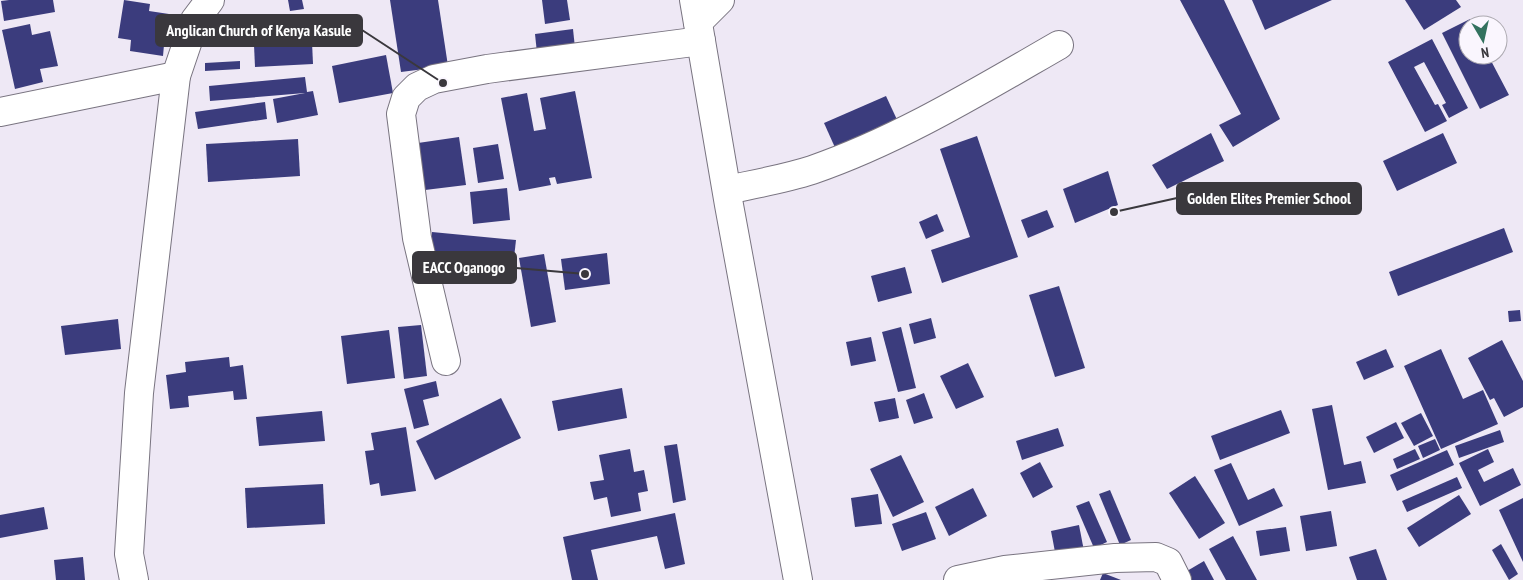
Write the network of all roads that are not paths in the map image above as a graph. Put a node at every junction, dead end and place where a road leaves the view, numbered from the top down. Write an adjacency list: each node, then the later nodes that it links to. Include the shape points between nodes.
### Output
1 (210, 0): 5 (street, via 195,20)
2 (720, 0): 3 (street)
3 (697, 21): 7 (street); 8 (street, via 434,79 417,87 406,98 402,114 417,238)
4 (1059, 45): 7 (street, via 942,111 873,145 811,170)
5 (176, 76): 6 (street); 9 (street, via 140,393 129,554)
6 (0, 112)
7 (727, 190): 10 (street)
8 (446, 361)
9 (134, 580)
10 (798, 580)
11 (958, 580): 12 (street, via 1005,570 1115,558 1156,557 1168,562)
12 (1177, 580)

